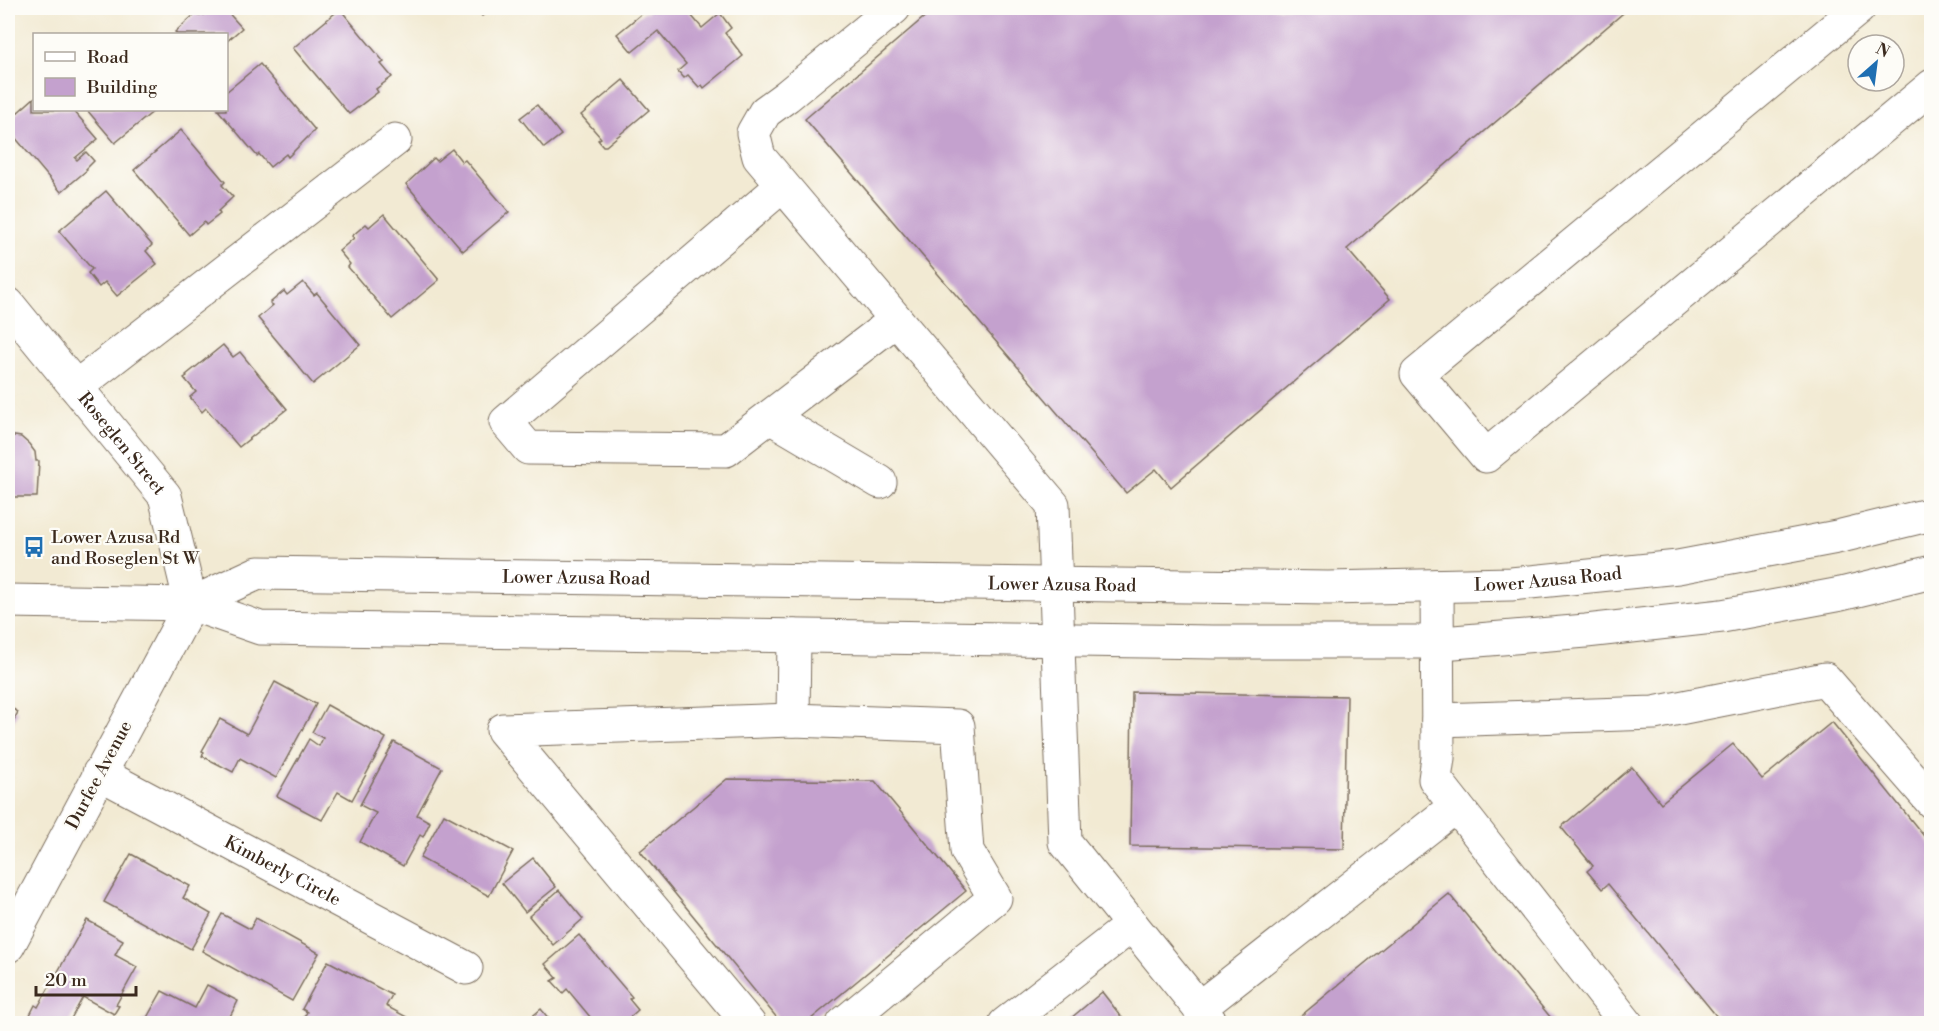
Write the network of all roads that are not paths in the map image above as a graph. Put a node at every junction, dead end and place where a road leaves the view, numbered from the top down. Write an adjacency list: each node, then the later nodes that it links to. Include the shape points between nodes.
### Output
1 (894, 8): 5 (main road, via 765,112 753,133 759,157)
2 (1860, 8): 3 (main road, via 1417,374 1486,456)
3 (1932, 86)
4 (395, 140): 8 (main road)
5 (782, 186): 7 (main road); 9 (main road, via 506,422 528,448 726,450)
6 (8, 304): 8 (main road, Roseglen Street)
7 (896, 320): 9 (main road); 13 (main road, via 1053,505)
8 (76, 387): 16 (main road, Roseglen Street, via 165,496)
9 (770, 417): 10 (main road)
10 (880, 482)
11 (1932, 514): 14 (main road, Lower Azusa Road, via 1837,537 1678,567 1511,584)
12 (1932, 572): 19 (main road, Lower Azusa Road, via 1722,616 1586,632)
13 (1056, 584): 14 (main road, Lower Azusa Road); 16 (main road, Lower Azusa Road, via 258,573); 18 (main road)
14 (1437, 586): 19 (main road)
15 (8, 602): 16 (main road, Lower Azusa Road)
16 (191, 604): 17 (main road, Lower Azusa Road, via 260,628); 22 (main road, Durfee Avenue)
17 (794, 636): 18 (main road, Lower Azusa Road); 20 (main road)
18 (1057, 639): 19 (main road, Lower Azusa Road); 25 (main road, via 1065,842)
19 (1437, 642): 21 (main road)
20 (793, 720): 29 (main road, via 503,730); 30 (main road, via 957,726 967,851 995,898)
21 (1438, 720): 23 (main road, via 1654,713 1825,679); 24 (main road, via 1435,779)
22 (99, 774): 26 (main road, Durfee Avenue); 27 (main road, Kimberly Circle)
23 (1932, 802)
24 (1456, 806): 28 (main road); 32 (main road)
25 (1132, 925): 28 (main road); 31 (main road)
26 (8, 946)
27 (466, 968)
28 (1205, 1016)
29 (749, 1023)
30 (843, 1023)
31 (1005, 1023)
32 (1627, 1023)

